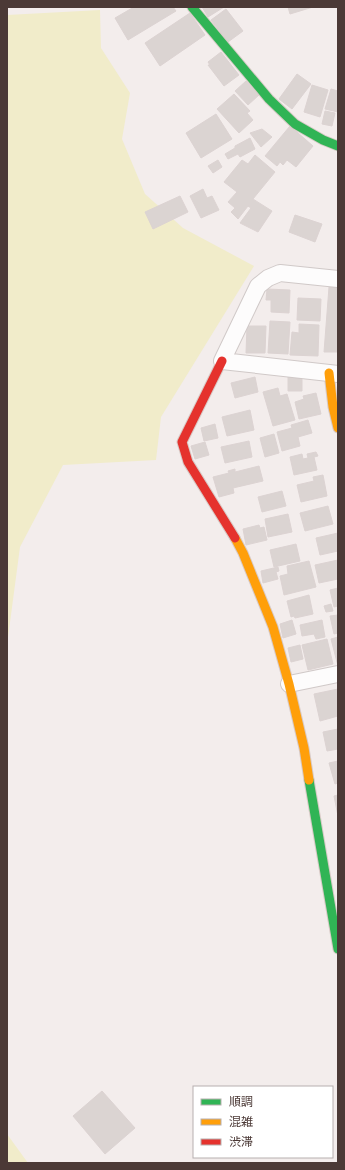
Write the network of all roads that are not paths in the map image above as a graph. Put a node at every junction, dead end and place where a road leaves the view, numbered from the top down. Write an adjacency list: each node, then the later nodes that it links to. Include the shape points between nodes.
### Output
1 (192, 7): 2 (street, via 270,99 295,124)
2 (338, 146)
3 (338, 279): 4 (street, via 280,273 268,278 258,286)
4 (222, 361): 5 (street); 8 (street, via 182,442 188,462 243,553 273,627)
5 (334, 373): 6 (street, via 333,407)
6 (338, 428)
7 (338, 674): 8 (street)
8 (290, 684): 9 (street, via 304,748)
9 (338, 949)

